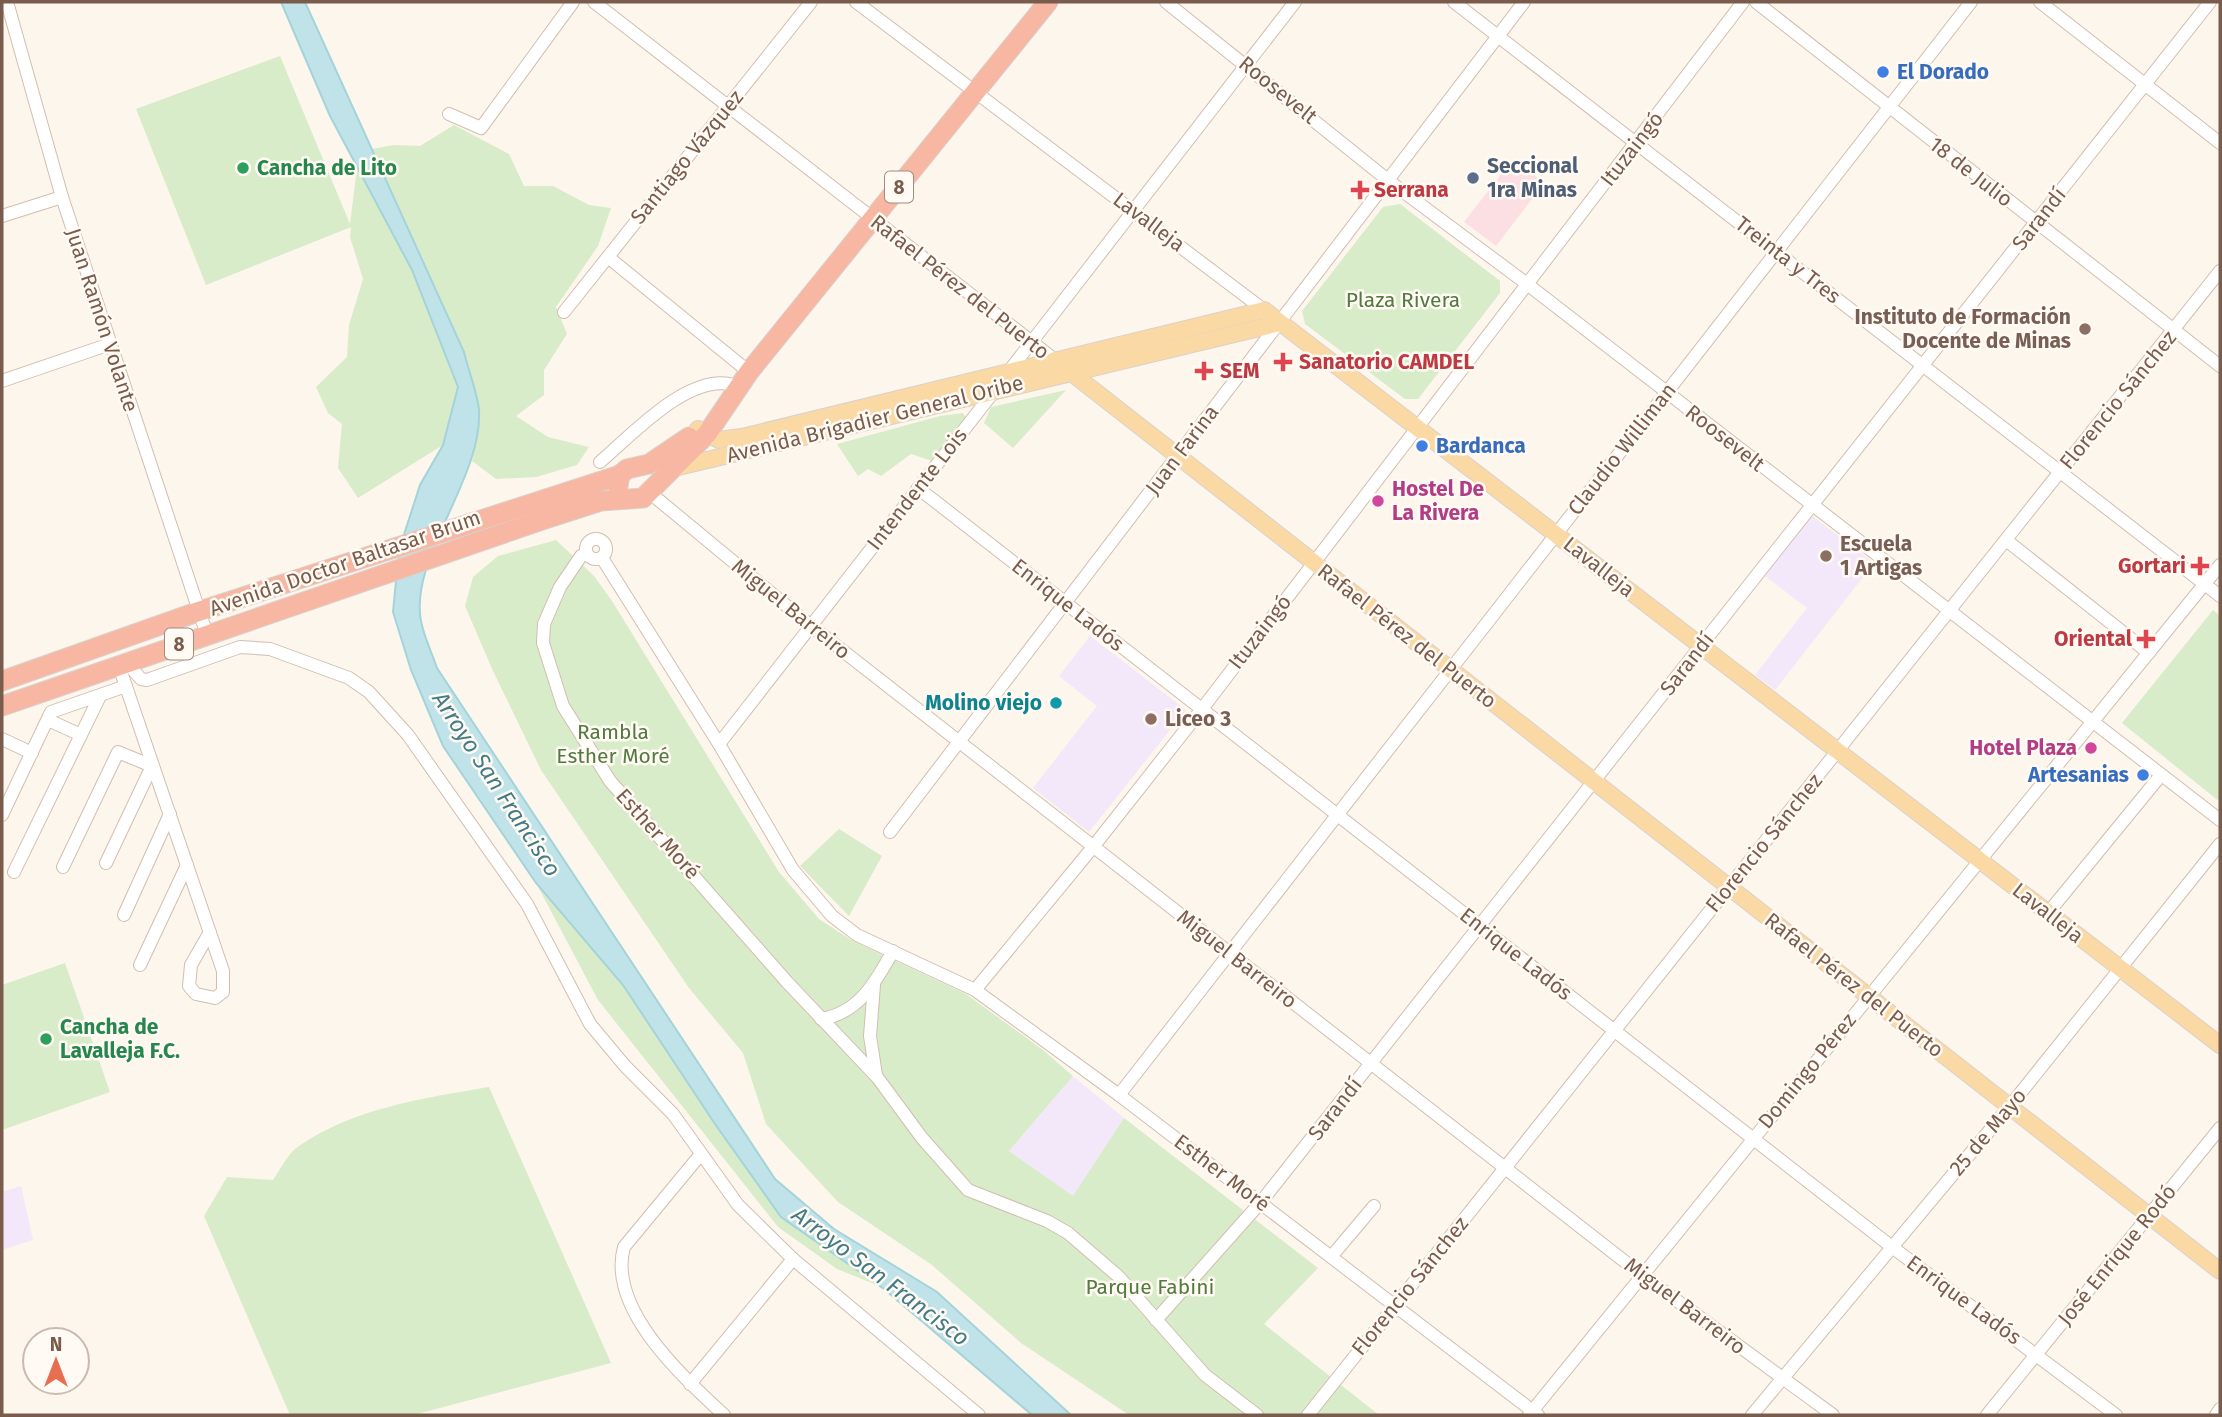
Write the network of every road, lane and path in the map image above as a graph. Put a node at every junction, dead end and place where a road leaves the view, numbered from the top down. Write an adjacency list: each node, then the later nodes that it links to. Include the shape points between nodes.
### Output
1 (7, 2): 26 (street, Juan Ramón Volante)
2 (573, 2): 22 (street, via 481,128)
3 (594, 2): 20 (street, Rafael Pérez del Puerto)
4 (811, 2): 20 (street, Santiago Vázquez)
5 (856, 2): 19 (street, Lavalleja)
6 (1048, 2): 19 (highway, 8)
7 (1166, 2): 17 (street, Roosevelt)
8 (1295, 2): 17 (street, Intendente Lois)
9 (1454, 2): 16 (street, Treinta y Tres)
10 (1524, 2): 16 (street, Juan Farina)
11 (1743, 2): 23 (street, Ituzaingó)
12 (1756, 2): 21 (street, 18 de Julio)
13 (1971, 2): 21 (street, Claudio Williman)
14 (2040, 2): 18 (street)
15 (2210, 2): 18 (street, Sarandí)
16 (1498, 36): 23 (street, Treinta y Tres); 25 (street, Juan Farina)
17 (1246, 64): 25 (street, Roosevelt); 27 (street, Intendente Lois)
18 (2145, 84): 24 (street); 30 (street, Sarandí)
19 (976, 91): 27 (street, Lavalleja); 29 (highway, 8)
20 (727, 106): 29 (street, Rafael Pérez del Puerto); 32 (street, Santiago Vázquez)
21 (1889, 107): 30 (street, 18 de Julio); 31 (street, Claudio Williman)
22 (449, 114)
23 (1637, 142): 31 (street, Treinta y Tres); 34 (street, Ituzaingó)
24 (2220, 143)
25 (1389, 181): 34 (street, Roosevelt); 37 (street, Juan Farina)
26 (62, 197): 28 (street); 40 (street, Juan Ramón Volante)
27 (1132, 210): 35 (street, Lavalleja); 39 (street, Intendente Lois)
28 (2, 216)
29 (872, 220): 39 (street, Rafael Pérez del Puerto); 45 (highway, 8)
30 (2036, 222): 38 (street, 18 de Julio); 42 (street, Sarandí)
31 (1776, 252): 42 (street, Treinta y Tres); 50 (street, Claudio Williman)
32 (608, 257): 36 (street, Santiago Vázquez); 45 (street)
33 (2220, 271): 38 (street, Florencio Sánchez)
34 (1527, 284): 50 (street, Roosevelt); 51 (street, Ituzaingó)
35 (1264, 310): 37 (main road, Lavalleja); 41 (main road, Avenida Brigadier General Oribe)
36 (564, 312)
37 (1280, 323): 46 (main road, Avenida Brigadier General Oribe); 51 (main road, Lavalleja); 54 (street, Juan Farina)
38 (2173, 330): 43 (street, 18 de Julio); 58 (street, Florencio Sánchez)
39 (1031, 343): 41 (street, Rafael Pérez del Puerto); 44 (street, Intendente Lois)
40 (110, 344): 47 (street); 72 (street, Juan Ramón Volante)
41 (1055, 360): 44 (main road, Avenida Brigadier General Oribe); 46 (main road, Rafael Pérez del Puerto)
42 (1923, 366): 58 (street, Treinta y Tres); 62 (street, Sarandí)
43 (2220, 366)
44 (1010, 371): 49 (street, Intendente Lois); 53 (main road, Avenida Brigadier General Oribe)
45 (749, 372): 48 (highway, 8); 52 (highway, 8)
46 (1070, 372): 49 (main road, Avenida Brigadier General Oribe); 54 (main road, Rafael Pérez del Puerto)
47 (2, 381)
48 (734, 385): 52 (highway, 8); 55 (street, via 707,383 689,393 665,407)
49 (995, 390): 53 (main road, Avenida Brigadier General Oribe); 59 (street, Intendente Lois)
50 (1666, 393): 62 (street, Roosevelt); 63 (street, Claudio Williman)
51 (1418, 428): 63 (main road, Lavalleja); 67 (street, Ituzaingó)
52 (702, 432): 53 (main road, Avenida Brigadier General Oribe, via 719,440); 56 (highway, 8); 57 (highway, 8, via 649,464)
53 (784, 435): 56 (main road, Avenida Brigadier General Oribe)
54 (1178, 456): 67 (main road, Rafael Pérez del Puerto); 71 (street, Juan Farina)
55 (600, 462)
56 (674, 468): 60 (highway, 8)
57 (628, 471): 60 (highway, via 648,474); 61 (highway, via 618,488); 72 (highway, Avenida Doctor Baltasar Brum / 8)
58 (2060, 472): 64 (street, Florencio Sánchez); 69 (street, Treinta y Tres)
59 (918, 488): 71 (street, Enrique Ladós); 74 (street, Intendente Lois)
60 (649, 490): 61 (highway, 8, via 634,501); 74 (street, Miguel Barreiro)
61 (626, 499): 75 (highway, Avenida Doctor Baltasar Brum / 8, via 601,501 545,519)
62 (1812, 506): 73 (street, Roosevelt); 76 (street, Sarandí)
63 (1556, 534): 76 (main road, Lavalleja); 79 (street, Claudio Williman)
64 (2006, 540): 73 (street, Florencio Sánchez); 77 (street)
65 (587, 554): 66 (street); 66 (street, via 588,544 598,539 607,548); 120 (street, Esther Moré, via 561,587 544,624 543,643 563,706 610,781)
66 (602, 558): 90 (street, Esther Moré)
67 (1313, 564): 79 (main road, Rafael Pérez del Puerto); 84 (street, Ituzaingó)
68 (2220, 565): 69 (street, Domingo Pérez)
69 (2205, 584): 70 (street, Treinta y Tres); 77 (street, Domingo Pérez)
70 (2220, 596)
71 (1066, 603): 84 (street, Enrique Ladós); 89 (street, Juan Farina)
72 (197, 612): 75 (street, Juan Ramón Volante); 80 (highway, Avenida Doctor Baltasar Brum / 8)
73 (1949, 612): 86 (street, Roosevelt); 91 (street, Florencio Sánchez)
74 (811, 626): 89 (street, Miguel Barreiro); 90 (street, Intendente Lois)
75 (207, 635): 78 (highway, Avenida Doctor Baltasar Brum / 8)
76 (1702, 646): 91 (main road, Lavalleja); 95 (street, Sarandí)
77 (2149, 653): 86 (street, Domingo Pérez)
78 (123, 664): 81 (street); 83 (highway, Avenida Doctor Baltasar Brum / 8); 129 (street, via 147,680 240,647 270,649 349,678 369,692 408,736 527,904 590,1024 673,1114)
79 (1450, 669): 95 (main road, Rafael Pérez del Puerto); 98 (street, Claudio Williman)
80 (2, 681)
81 (127, 686): 82 (street); 93 (street)
82 (100, 696): 85 (street); 87 (street)
83 (2, 706)
84 (1202, 709): 98 (street, Enrique Ladós); 102 (street, Ituzaingó)
85 (49, 716): 87 (street); 92 (street)
86 (2091, 723): 94 (street, Roosevelt); 103 (street, Domingo Pérez)
87 (81, 735): 107 (street)
88 (2, 739): 92 (street)
89 (959, 742): 100 (street, Juan Farina); 102 (street, Miguel Barreiro)
90 (719, 744): 113 (street, Esther Moré, via 793,870 838,921)
91 (1838, 751): 103 (main road, Lavalleja); 108 (street, Florencio Sánchez)
92 (32, 753): 97 (street)
93 (152, 765): 96 (street); 104 (street); 106 (street, via 118,752)
94 (2161, 775): 99 (street, Roosevelt); 109 (street)
95 (1594, 782): 108 (main road, Rafael Pérez del Puerto); 111 (street, Sarandí)
96 (170, 814): 105 (street); 110 (street)
97 (2, 815)
98 (1338, 815): 111 (street, Enrique Ladós); 114 (street, Claudio Williman)
99 (2220, 820)
100 (890, 832)
101 (2220, 844): 116 (street, 25 de Mayo)
102 (1093, 847): 114 (street, Miguel Barreiro); 118 (street, Ituzaingó)
103 (1980, 860): 109 (main road, Lavalleja); 119 (street, Domingo Pérez)
104 (106, 863)
105 (187, 865): 112 (street); 115 (street)
106 (63, 867)
107 (14, 872)
108 (1729, 887): 119 (main road, Rafael Pérez del Puerto); 121 (street, Florencio Sánchez)
109 (2048, 913): 116 (main road, Lavalleja)
110 (124, 915)
111 (1480, 926): 121 (street, Enrique Ladós); 123 (street, Sarandí)
112 (210, 932): 112 (street, via 225,982 223,992 215,998 195,993 189,986 191,965)
113 (893, 951): 117 (street, Esther Moré); 118 (street, Esther Moré)
114 (1231, 954): 123 (street, Miguel Barreiro); 125 (street, Claudio Williman)
115 (140, 965)
116 (2120, 968): 122 (main road, Lavalleja); 126 (street, 25 de Mayo)
117 (874, 985): 120 (street, Esther Moré, via 840,1016); 124 (street, Esther Moré, via 870,1036)
118 (975, 990): 125 (street, Esther Moré)
119 (1868, 995): 126 (main road, Rafael Pérez del Puerto); 128 (street, Domingo Pérez)
120 (821, 1019): 124 (street, Esther Moré)
121 (1615, 1031): 128 (street, Enrique Ladós); 130 (street, Florencio Sánchez)
122 (2220, 1045)
123 (1371, 1063): 130 (street, Miguel Barreiro); 131 (street, Sarandí)
124 (877, 1077): 140 (street, Esther Moré, via 922,1139 968,1190 1068,1233 1118,1276)
125 (1119, 1095): 131 (street, Esther Moré)
126 (2010, 1106): 133 (main road, Rafael Pérez del Puerto); 134 (street, 25 de Mayo)
127 (2220, 1128): 133 (street, José Enrique Rodó)
128 (1753, 1139): 134 (street, Enrique Ladós); 138 (street, Domingo Pérez)
129 (701, 1154): 136 (street, via 738,1205); 143 (street, via 624,1247 620,1262 636,1314 662,1356)
130 (1505, 1168): 138 (street, Miguel Barreiro); 139 (street, Florencio Sánchez)
131 (1261, 1202): 135 (street, Esther Moré); 140 (street, Sarandí)
132 (1374, 1206): 135 (street)
133 (2149, 1215): 137 (main road, Rafael Pérez del Puerto); 141 (street, José Enrique Rodó)
134 (1892, 1247): 141 (street, Enrique Ladós); 142 (street, 25 de Mayo)
135 (1331, 1257): 139 (street, Esther Moré)
136 (793, 1259): 143 (street); 147 (street)
137 (2220, 1271)
138 (1642, 1275): 142 (street, Miguel Barreiro); 145 (street, Domingo Pérez)
139 (1394, 1306): 145 (street, Esther Moré); 149 (street, Florencio Sánchez)
140 (1156, 1320): 148 (street, Esther Moré, via 1205,1375)
141 (2037, 1354): 152 (street, José Enrique Rodó); 153 (street, Enrique Ladós)
142 (1782, 1379): 150 (street, 25 de Mayo); 151 (street, Miguel Barreiro)
143 (690, 1384): 146 (street)
144 (2220, 1409): 154 (street)
145 (1533, 1414)
146 (724, 1415)
147 (979, 1415)
148 (1257, 1415)
149 (1308, 1415)
150 (1752, 1415)
151 (1833, 1415)
152 (1987, 1415)
153 (2116, 1415)
154 (2216, 1415)

